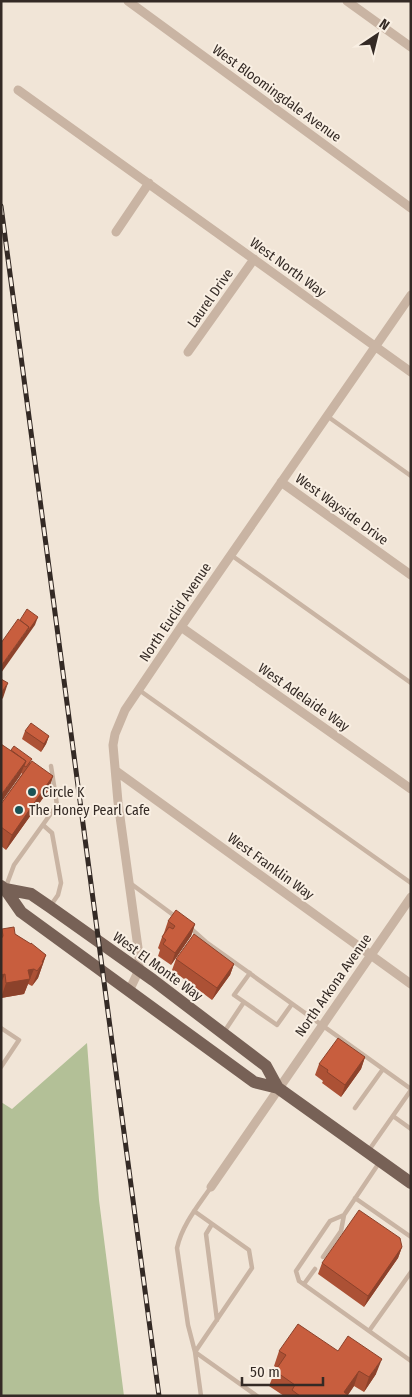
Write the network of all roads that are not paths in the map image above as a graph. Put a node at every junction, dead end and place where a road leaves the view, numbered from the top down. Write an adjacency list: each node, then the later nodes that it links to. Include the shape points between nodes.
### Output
1 (128, 1): 6 (street, West Bloomingdale Avenue)
2 (347, 1): 3 (street)
3 (411, 47)
4 (18, 90): 5 (street, West North Way)
5 (149, 184): 7 (street); 8 (street, West North Way)
6 (411, 208)
7 (116, 232)
8 (254, 259): 10 (street, West North Way); 11 (street, Laurel Drive)
9 (411, 295): 10 (street, North Euclid Avenue)
10 (375, 346): 12 (street, West North Way); 13 (street, North Euclid Avenue)
11 (188, 352)
12 (411, 372)
13 (327, 416): 14 (lane); 15 (street, North Euclid Avenue)
14 (411, 476)
15 (281, 482): 16 (street, North Euclid Avenue); 17 (street, West Wayside Drive)
16 (231, 555): 18 (street, North Euclid Avenue); 19 (lane)
17 (411, 575)
18 (181, 627): 20 (street, North Euclid Avenue); 23 (street, West Adelaide Way)
19 (411, 683)
20 (138, 690): 22 (street, North Euclid Avenue, via 115,734); 26 (lane)
21 (51, 766): 24 (lane, via 57,805)
22 (116, 771): 25 (street, North Euclid Avenue); 32 (street, West Franklin Way)
23 (411, 789)
24 (43, 825): 27 (lane, via 14,866); 29 (lane, via 52,833 61,883)
25 (130, 883): 30 (lane); 33 (street, North Euclid Avenue)
26 (411, 883)
27 (3, 890): 29 (main road, West El Monte Way, via 30,894); 36 (main road, West El Monte Way, via 21,912)
28 (411, 897): 32 (street, North Arkona Avenue)
29 (50, 907): 33 (main road, West El Monte Way)
30 (179, 919)
31 (186, 924): 34 (lane)
32 (370, 954): 35 (street, West Franklin Way); 39 (street, North Arkona Avenue)
33 (139, 970): 36 (street, North Euclid Avenue); 41 (main road, West El Monte Way)
34 (250, 973): 37 (lane, via 234,995); 38 (lane)
35 (411, 984)
36 (129, 991): 44 (main road, West El Monte Way, via 254,1082)
37 (244, 1002): 38 (lane, via 277,1025); 41 (lane)
38 (292, 1004): 39 (lane)
39 (322, 1025): 43 (lane); 44 (street, North Arkona Avenue)
40 (1, 1028): 42 (lane, via 19,1040)
41 (223, 1034): 44 (main road, West El Monte Way, via 266,1066)
42 (1, 1066)
43 (383, 1069): 45 (lane); 46 (lane)
44 (278, 1088): 49 (main road, West El Monte Way); 52 (street, North Arkona Avenue)
45 (411, 1090): 47 (lane)
46 (355, 1108)
47 (393, 1116): 48 (lane); 49 (lane)
48 (411, 1129)
49 (367, 1152): 50 (main road, West El Monte Way)
50 (380, 1161): 51 (main road, West El Monte Way); 53 (lane)
51 (411, 1183)
52 (211, 1186): 54 (lane)
53 (355, 1198): 55 (lane); 57 (lane)
54 (194, 1211): 56 (lane); 64 (lane, via 177,1248)
55 (344, 1214): 58 (lane, via 341,1231); 61 (lane, via 330,1220 296,1271 299,1281)
56 (212, 1224): 62 (lane, via 206,1234); 62 (lane, via 249,1250 252,1268)
57 (411, 1237)
58 (323, 1257)
59 (315, 1269): 61 (lane)
60 (411, 1272): 63 (lane)
61 (304, 1284): 63 (lane)
62 (217, 1320): 64 (lane)
63 (370, 1331): 65 (lane)
64 (195, 1352): 66 (lane); 67 (lane)
65 (411, 1360)
66 (201, 1396)
67 (257, 1396)

